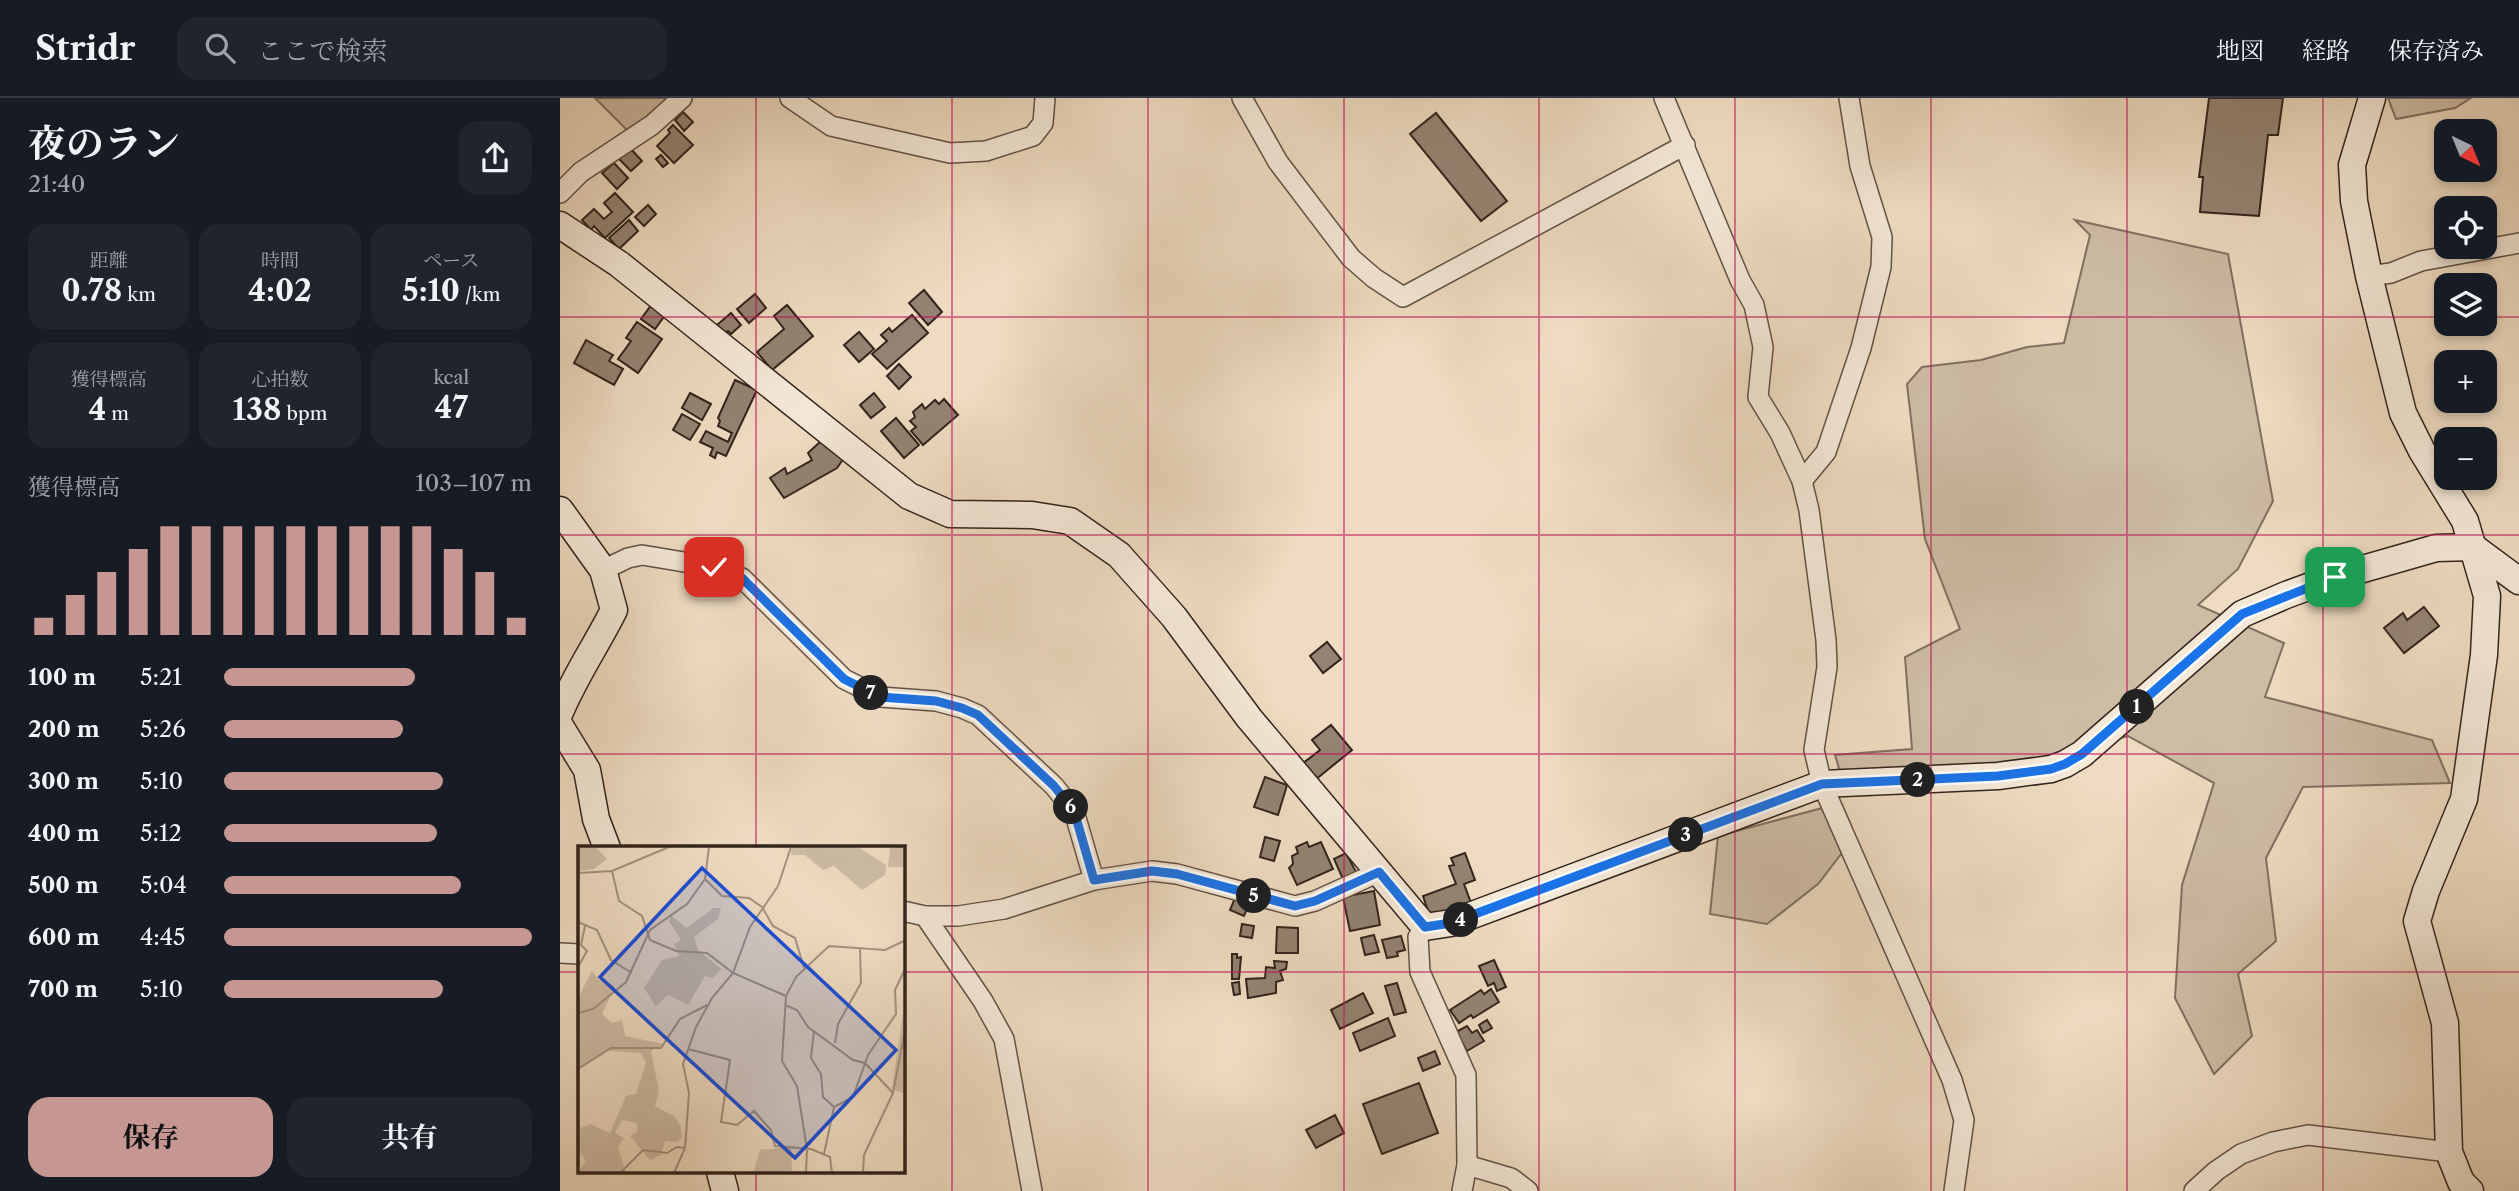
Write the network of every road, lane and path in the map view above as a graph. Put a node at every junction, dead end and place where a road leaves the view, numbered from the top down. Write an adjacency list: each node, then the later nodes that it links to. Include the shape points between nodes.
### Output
1 (682, 98): 9 (street)
2 (790, 98): 3 (street, via 831,126 950,153 986,152 1033,136 1043,123)
3 (1045, 98)
4 (1242, 98): 8 (street, via 1278,162 1351,258 1403,297)
5 (1664, 98): 8 (street)
6 (1849, 98): 13 (street, via 1860,166 1882,237 1881,268 1826,452)
7 (2372, 98): 12 (street, via 2351,165)
8 (1685, 145): 13 (street, via 1754,305 1763,347 1758,397)
9 (560, 193)
10 (560, 225): 22 (street, via 629,272 909,496 950,514 1032,514 1070,521 1119,555)
11 (2519, 243): 12 (street, via 2421,261)
12 (2370, 276): 15 (street, via 2403,413 2465,521)
13 (1802, 481): 20 (street, via 1810,510 1826,640 1827,667 1814,750)
14 (560, 510): 16 (street)
15 (2473, 547): 17 (street); 20 (street, via 2436,548 2335,577 2242,614 2065,764 1998,776); 29 (street, via 2487,596 2484,655 2464,799 2417,921 2445,1023)
16 (603, 570): 18 (street, via 614,610); 23 (street, via 642,555 742,578 844,679 880,697 936,701 978,715 1054,786 1074,811)
17 (2519, 581)
18 (560, 712)
19 (560, 726): 21 (street, via 587,770)
20 (1822, 784): 26 (street, via 1451,923); 36 (street, via 1952,1080 1964,1120)
21 (606, 846)
22 (1379, 872): 23 (street, via 1295,906 1177,874 1152,871); 26 (street)
23 (1094, 880): 25 (street, via 1004,909)
24 (905, 911): 25 (street)
25 (925, 916): 33 (street, via 1004,1040)
26 (1425, 927): 30 (street, via 1418,937 1420,972 1466,1074)
27 (560, 953): 28 (street)
28 (578, 954)
29 (2448, 1152): 37 (street, via 2308,1135 2241,1154); 38 (street)
30 (1467, 1166): 34 (street); 35 (street, via 1511,1178)
31 (721, 1174): 32 (street)
32 (725, 1191)
33 (1032, 1191)
34 (1462, 1191)
35 (1528, 1191)
36 (1954, 1191)
37 (2194, 1191)
38 (2470, 1191)

